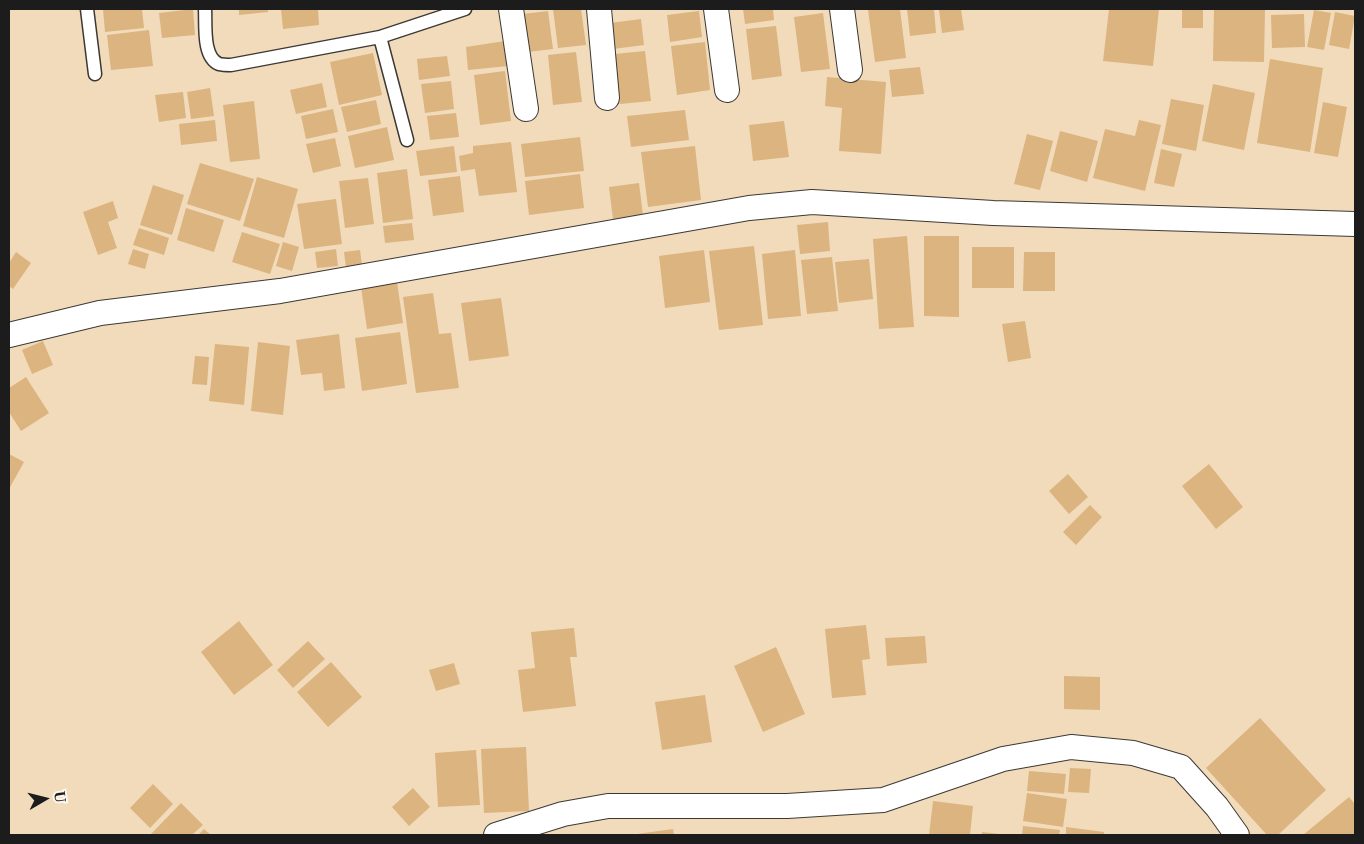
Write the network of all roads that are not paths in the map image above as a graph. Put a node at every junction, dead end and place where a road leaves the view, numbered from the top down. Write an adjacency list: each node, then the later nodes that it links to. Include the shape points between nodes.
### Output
1 (87, 9): 10 (lane)
2 (206, 9): 8 (lane, via 207,48 211,58 219,64 232,65)
3 (465, 9): 8 (lane)
4 (511, 9): 13 (street)
5 (599, 9): 12 (street)
6 (716, 9): 11 (street)
7 (842, 9): 9 (street)
8 (380, 37): 14 (lane)
9 (850, 70)
10 (95, 74)
11 (727, 90)
12 (606, 98)
13 (526, 109)
14 (407, 140)
15 (1355, 224): 16 (street, via 993,213 812,202 749,208 280,291 100,313)
16 (9, 335)
17 (496, 835): 18 (street, via 563,814 608,806 787,806 883,800 1003,759 1071,747 1133,753 1181,767)
18 (1237, 835)

